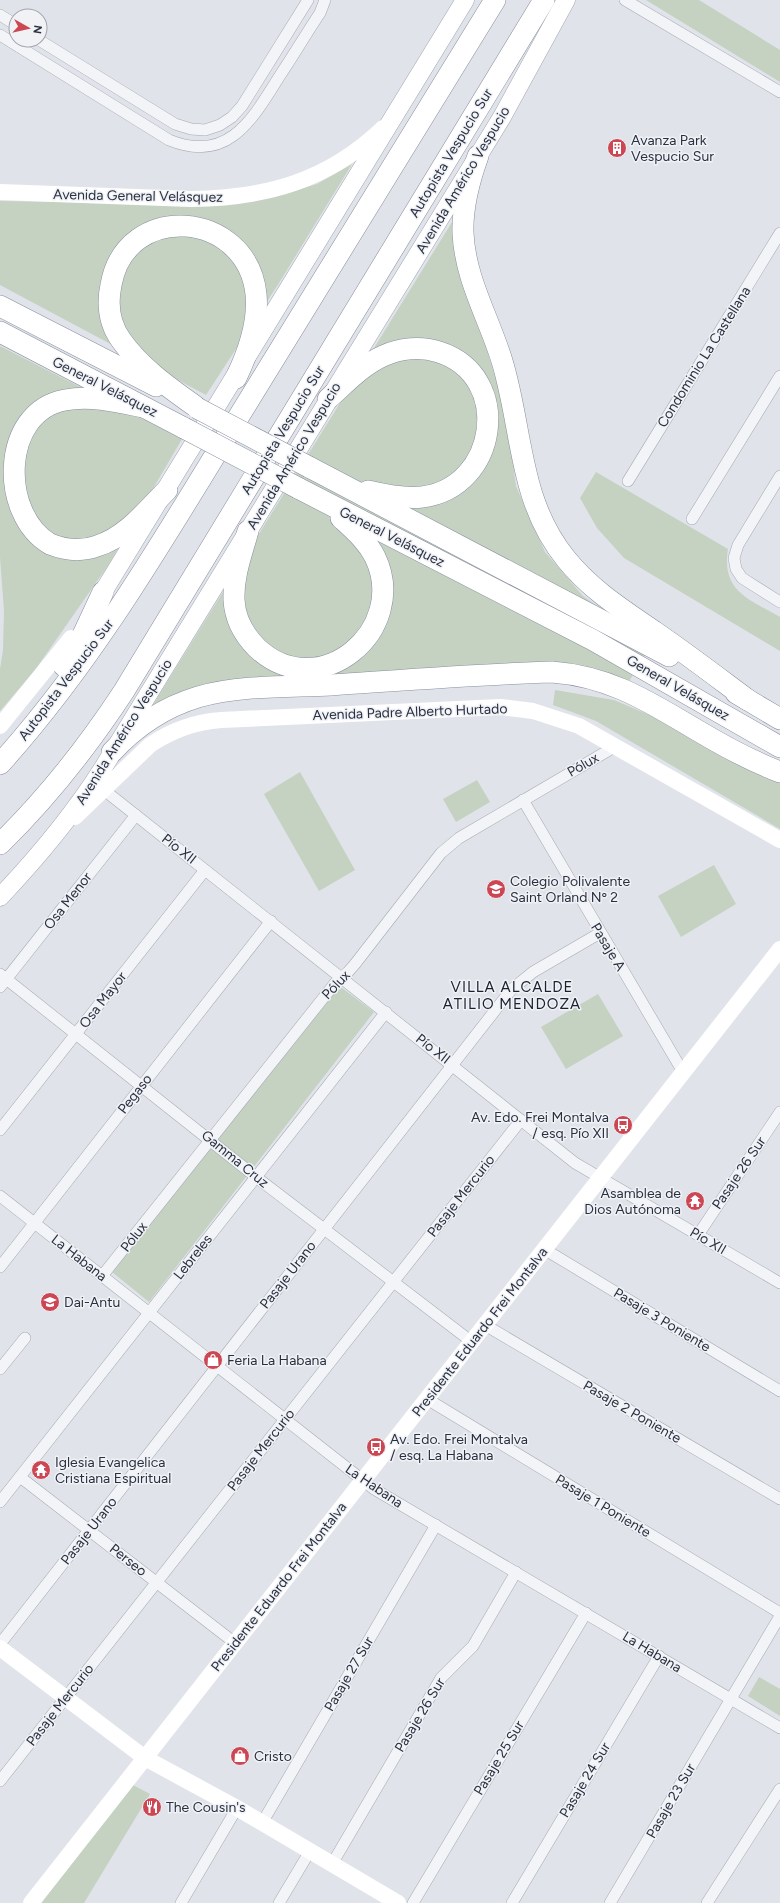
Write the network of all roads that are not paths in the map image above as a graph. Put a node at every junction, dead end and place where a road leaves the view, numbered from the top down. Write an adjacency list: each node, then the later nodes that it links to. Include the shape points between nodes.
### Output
1 (308, 0): 11 (street)
2 (325, 0): 12 (street, via 320,13)
3 (465, 0): 13 (main road)
4 (495, 0): 40 (highway, Autopista Vespucio Sur, via 141,576 73,675)
5 (544, 0): 47 (highway, Autopista Vespucio Sur, via 124,691 100,728 60,779)
6 (566, 0): 14 (main road, Avenida Américo Vespucio)
7 (624, 0): 10 (street)
8 (0, 35): 12 (street, via 176,143 199,146 224,141 239,132)
9 (48, 46): 11 (street, via 166,120 184,128 212,128 227,121)
10 (780, 92)
11 (242, 106): 12 (street)
12 (256, 114)
13 (396, 116): 15 (street, Avenida General Velásquez, via 361,147 332,167 301,182 257,194 191,199); 20 (main road)
14 (478, 156): 21 (main road, Avenida Américo Vespucio); 33 (highway, via 466,199 463,232 465,249 475,290 502,361 512,397 526,478 542,521 565,558 597,591)
15 (0, 192)
16 (780, 233): 25 (street, Condominio La Castellana)
17 (0, 306): 23 (highway, General Velásquez)
18 (0, 332): 22 (highway, General Velásquez)
19 (780, 376): 29 (street)
20 (236, 378): 23 (highway, via 249,346 256,304 252,276 242,256 222,238 198,227 171,226 141,237 128,249 114,271 109,297 112,323 120,339 139,361 164,384); 27 (main road)
21 (328, 399): 26 (highway, via 376,359 403,350 424,349 444,354 461,363 474,377 486,402 488,431 482,450 467,475 451,487 432,495 410,497); 30 (main road, Avenida Américo Vespucio)
22 (143, 407): 27 (highway, via 75,399 49,404 37,410 17,428 7,446 2,467 6,499 20,523 37,537 55,546 80,550 96,547 121,534); 28 (highway, General Velásquez, bridge)
23 (196, 407): 26 (highway, General Velásquez, bridge)
24 (780, 476): 32 (street, via 738,545 734,558 739,574 746,582)
25 (628, 482)
26 (344, 486): 33 (highway, General Velásquez, via 602,619)
27 (167, 490): 31 (main road)
28 (320, 499): 30 (highway, via 364,539 375,557 382,577 382,598 373,627 355,650 337,662 318,668 290,666 265,654 246,634 237,617 234,592); 37 (highway, General Velásquez, via 592,640)
29 (692, 519)
30 (248, 531): 38 (main road, Avenida Américo Vespucio)
31 (103, 592): 35 (street, via 56,658); 39 (highway, via 69,659)
32 (780, 602)
33 (748, 700): 34 (highway, General Velásquez)
34 (780, 718)
35 (0, 726)
36 (616, 746): 42 (street, Avenida Padre Alberto Hurtado, via 564,720 533,711 501,707 210,721 176,730 156,740 138,754); 43 (street, Pólux); 46 (street, Avenida Padre Alberto Hurtado)
37 (780, 747)
38 (112, 752): 41 (highway, via 129,735 160,714 208,695 262,689 552,672 594,678 624,689 730,749); 45 (main road, Avenida Américo Vespucio, via 91,786)
39 (0, 758)
40 (0, 764)
41 (780, 772)
42 (104, 790): 44 (street, Pío XII); 45 (street, Avenida Padre Alberto Hurtado)
43 (523, 800): 51 (street, Pasaje A); 53 (street, Pólux, via 449,845 352,968)
44 (136, 815): 48 (street, Pío XII); 54 (street, Osa Menor)
45 (51, 840): 49 (main road, Avenida Américo Vespucio)
46 (780, 840)
47 (0, 844)
48 (205, 870): 50 (street, Pío XII); 56 (street, Osa Mayor)
49 (0, 897)
50 (271, 922): 53 (street, Pío XII); 59 (street, Pegaso)
51 (600, 933): 57 (street, Pasaje Urano, via 520,982); 58 (street, Pasaje A)
52 (780, 949): 58 (street, Presidente Eduardo Frei Montalva)
53 (342, 977): 55 (street, Pío XII); 63 (street, Pólux)
54 (2, 980): 56 (street, Gamma Cruz)
55 (386, 1012): 57 (street, Pío XII); 64 (street, Lebreles)
56 (76, 1033): 59 (street, Gamma Cruz); 62 (street, Osa Mayor)
57 (453, 1065): 61 (street, Pío XII); 68 (street, Pasaje Urano)
58 (683, 1072): 65 (street, Presidente Eduardo Frei Montalva)
59 (142, 1086): 63 (street, Gamma Cruz); 67 (street, Pegaso)
60 (780, 1112): 69 (street, Pasaje 26 Sur)
61 (521, 1120): 65 (street, Pío XII, via 575,1163); 74 (street, Pasaje Mercurio)
62 (0, 1130)
63 (211, 1139): 64 (street, Gamma Cruz); 72 (street, Pólux)
64 (256, 1177): 68 (street, Gamma Cruz); 75 (street, Lebreles)
65 (600, 1178): 69 (street, Pío XII); 70 (street, Presidente Eduardo Frei Montalva)
66 (0, 1196): 67 (street, La Habana)
67 (35, 1223): 71 (street, Pegaso); 72 (street, La Habana)
68 (325, 1229): 74 (street, Gamma Cruz); 79 (street, Pasaje Urano)
69 (698, 1234): 73 (street, Pío XII)
70 (544, 1249): 76 (street, Presidente Eduardo Frei Montalva); 81 (street, Pasaje 3 Poniente)
71 (0, 1267)
72 (102, 1276): 75 (street, La Habana)
73 (779, 1280)
74 (394, 1282): 78 (street, Gamma Cruz); 83 (street, Pasaje Mercurio)
75 (149, 1313): 79 (street, La Habana); 84 (street, Lebreles)
76 (485, 1325): 78 (street, Presidente Eduardo Frei Montalva); 86 (street, Pasaje 2 Poniente)
77 (25, 1338): 80 (street)
78 (472, 1342): 82 (street, Presidente Eduardo Frei Montalva)
79 (217, 1366): 83 (street, La Habana); 89 (street, Pasaje Urano)
80 (0, 1369)
81 (780, 1391)
82 (427, 1399): 85 (street, Presidente Eduardo Frei Montalva); 93 (street, Pasaje 1 Poniente)
83 (285, 1419): 85 (street, La Habana); 91 (street, Pasaje Mercurio)
84 (20, 1477): 87 (street, Lebreles); 89 (street, Perseo)
85 (363, 1480): 88 (street, La Habana); 95 (street, Presidente Eduardo Frei Montalva)
86 (780, 1499)
87 (0, 1502)
88 (436, 1525): 90 (street, La Habana); 106 (street, Pasaje 27 Sur)
89 (89, 1530): 91 (street, Perseo); 96 (street, Pasaje Urano)
90 (516, 1572): 92 (street, La Habana); 108 (street, Pasaje 26 Sur, via 473,1646 441,1678)
91 (157, 1582): 95 (street, Perseo); 99 (street, Pasaje Mercurio)
92 (586, 1613): 98 (street, La Habana); 114 (street, Pasaje 25 Sur)
93 (780, 1613)
94 (780, 1616): 100 (street, Pasaje 23 Sur)
95 (235, 1643): 102 (street, Presidente Eduardo Frei Montalva)
96 (0, 1644)
97 (0, 1648): 99 (street)
98 (659, 1656): 100 (street, La Habana); 115 (street, Pasaje 24 Sur)
99 (65, 1699): 102 (street); 103 (street, Pasaje Mercurio)
100 (731, 1699): 101 (street, La Habana); 116 (street, Pasaje 23 Sur)
101 (780, 1728)
102 (145, 1758): 105 (street); 110 (street, Presidente Eduardo Frei Montalva)
103 (0, 1781)
104 (780, 1789): 117 (street)
105 (237, 1808): 106 (street); 111 (street)
106 (262, 1823): 107 (street)
107 (310, 1851): 108 (street); 112 (street)
108 (332, 1864): 109 (street)
109 (380, 1899): 113 (street)
110 (31, 1903)
111 (181, 1903)
112 (279, 1903)
113 (398, 1903)
114 (413, 1903)
115 (512, 1903)
116 (610, 1903)
117 (707, 1903)

